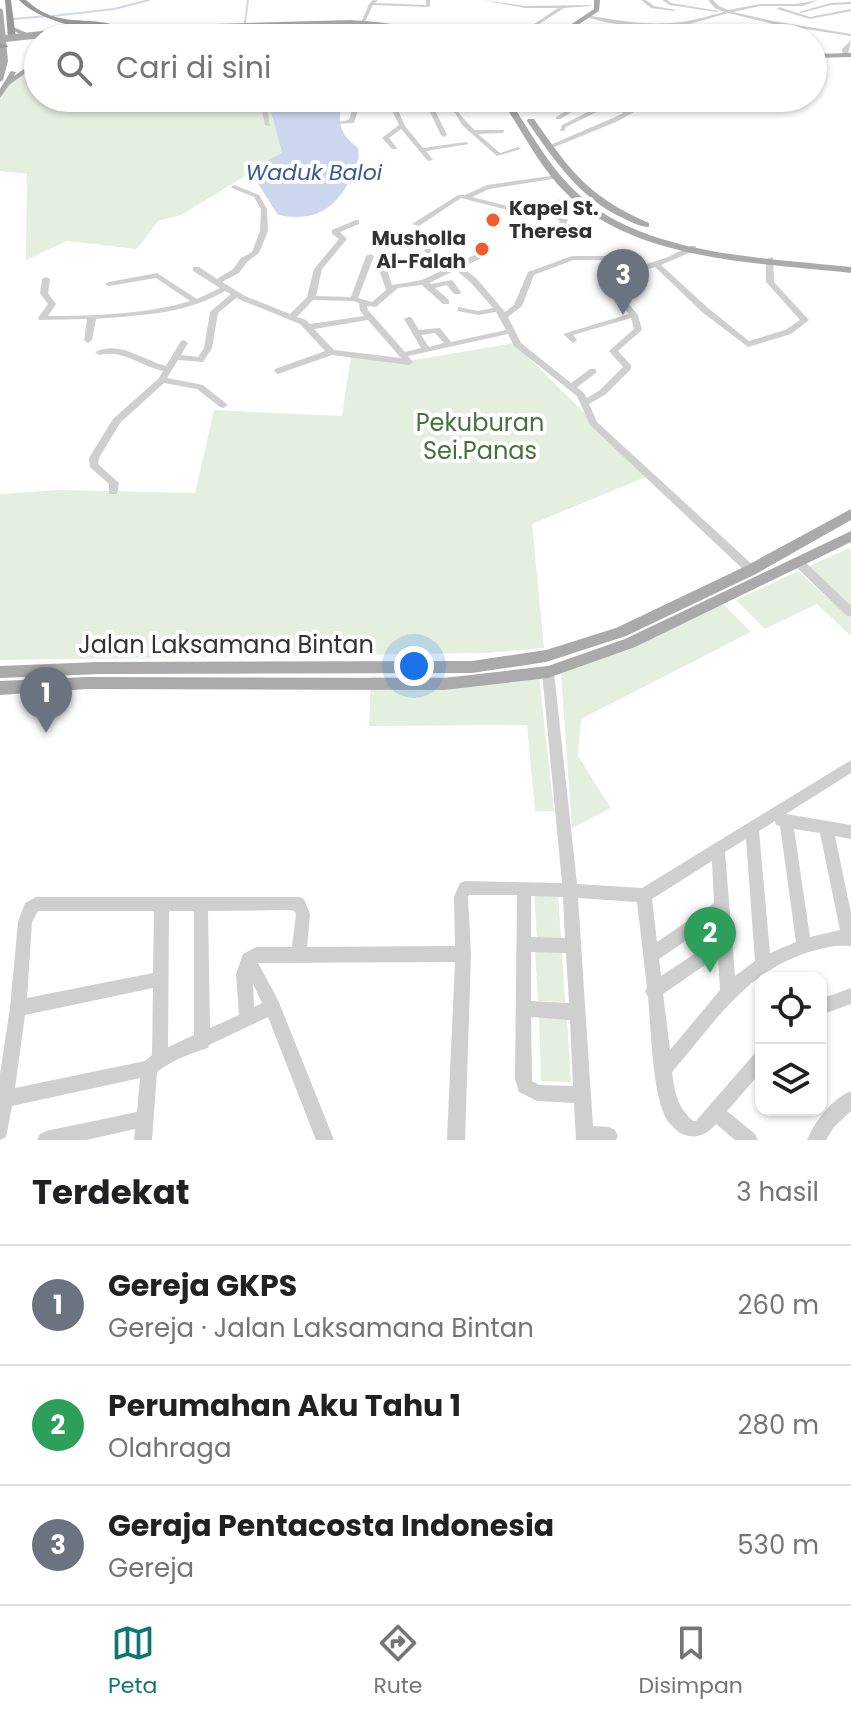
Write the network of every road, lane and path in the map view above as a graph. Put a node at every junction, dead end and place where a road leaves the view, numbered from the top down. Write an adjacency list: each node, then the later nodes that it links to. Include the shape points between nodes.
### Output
1 (22, 0): 35 (highway, via 51,17)
2 (399, 0): 21 (street)
3 (428, 0): 21 (street, via 428,6)
4 (485, 0): 17 (street)
5 (506, 0): 17 (street)
6 (518, 0): 7 (street)
7 (528, 0): 18 (street)
8 (597, 0): 32 (main road, via 597,10)
9 (643, 0): 26 (street, via 665,9)
10 (664, 0): 26 (street)
11 (686, 0): 26 (street)
12 (750, 0): 19 (street)
13 (768, 0): 23 (street)
14 (788, 0): 24 (street)
15 (815, 1): 24 (street); 25 (street)
16 (373, 2): 21 (street); 33 (street)
17 (498, 3): 18 (street); 27 (street)
18 (564, 3): 22 (street); 38 (street)
19 (711, 3): 29 (street)
20 (851, 3): 25 (street)
21 (392, 5)
22 (588, 5): 31 (street); 39 (main road)
23 (774, 5): 24 (street); 29 (street); 30 (street)
24 (796, 5)
25 (826, 5): 30 (street)
26 (689, 7): 29 (street)
27 (486, 8)
28 (851, 10): 30 (street, via 813,18)
29 (723, 11): 34 (street); 41 (street)
30 (790, 12)
31 (575, 14)
32 (586, 16): 34 (street); 40 (main road)
33 (363, 22): 36 (main road); 37 (main road)
34 (686, 23)
35 (96, 24)
36 (302, 24)
37 (380, 24)
38 (536, 24)
39 (563, 24)
40 (574, 24)
41 (781, 24)
42 (5, 28): 44 (main road); 50 (main road); 51 (main road, via 14,70)
43 (827, 31): 45 (street)
44 (24, 34)
45 (851, 35)
46 (851, 42): 47 (street, via 845,49)
47 (849, 56): 48 (main road)
48 (827, 57)
49 (24, 72): 51 (main road)
50 (0, 79)
51 (9, 84): 52 (main road)
52 (0, 96)
53 (265, 112): 65 (street)
54 (354, 112): 66 (street, via 352,122)
55 (397, 112): 67 (street)
56 (432, 112): 71 (street)
57 (456, 112): 70 (street)
58 (513, 112): 79 (main road)
59 (524, 112): 73 (main road)
60 (566, 112): 64 (street)
61 (592, 112): 68 (street)
62 (625, 112): 63 (street)
63 (629, 113): 73 (street)
64 (558, 118)
65 (268, 125)
66 (344, 125)
67 (402, 126): 74 (street, via 385,138); 76 (street)
68 (562, 130)
69 (502, 131): 70 (street)
70 (473, 132): 75 (street, via 499,155)
71 (444, 135)
72 (466, 144): 76 (street)
73 (550, 147): 78 (main road)
74 (394, 148)
75 (518, 149)
76 (422, 150): 77 (street)
77 (430, 160)
78 (560, 162): 79 (main road); 94 (main road, via 598,201 656,229)
79 (548, 163): 80 (main road)
80 (557, 177): 82 (main road); 83 (street, via 513,181)
81 (234, 187): 103 (street, via 257,196 264,209 264,231 255,253)
82 (573, 196): 84 (street); 88 (main road, via 613,222)
83 (466, 197): 84 (street, via 526,213); 86 (street, via 457,197)
84 (540, 207): 87 (street, via 564,220)
85 (356, 222): 110 (street, via 335,232 343,239 318,269)
86 (416, 224)
87 (559, 229)
88 (693, 248): 93 (main road); 95 (street)
89 (428, 250): 96 (street)
90 (370, 256): 112 (street)
91 (479, 256): 96 (street)
92 (608, 258): 100 (street, via 572,258)
93 (770, 259): 95 (street, via 770,282 805,320 788,332 748,344); 99 (main road)
94 (851, 261)
95 (656, 264): 116 (street, via 604,280)
96 (459, 268): 105 (street); 115 (street)
97 (196, 269): 103 (street)
98 (383, 269): 107 (street)
99 (851, 270)
100 (533, 272): 101 (street); 115 (street, via 518,306)
101 (542, 278)
102 (46, 279): 117 (street, via 44,293 52,304 40,318)
103 (216, 282): 106 (street)
104 (109, 284): 111 (street, via 157,275)
105 (427, 284): 107 (street, via 408,282); 108 (street, via 449,282); 113 (street)
106 (225, 288): 109 (street); 111 (street)
107 (389, 289): 112 (street, via 376,304)
108 (457, 292)
109 (236, 294): 118 (street); 132 (street, via 214,312 208,348 200,360)
110 (311, 298): 112 (street); 118 (street)
111 (195, 301): 117 (street, via 163,311)
112 (358, 301): 119 (street)
113 (446, 302)
114 (461, 309): 115 (street)
115 (501, 312): 122 (street)
116 (634, 315): 125 (street, via 567,334); 138 (street, via 637,331 613,351 628,367 606,393)
117 (92, 316): 124 (street)
118 (292, 317): 121 (street)
119 (371, 317): 121 (street); 131 (street)
120 (408, 319): 123 (street)
121 (308, 327): 130 (street)
122 (512, 331): 127 (street); 137 (street, via 517,344)
123 (416, 333): 127 (street, via 437,330); 128 (street)
124 (88, 340)
125 (573, 340)
126 (184, 343): 132 (street)
127 (448, 343): 128 (street)
128 (426, 349): 131 (street)
129 (99, 352): 133 (street, via 113,349 151,368)
130 (331, 352): 131 (street, via 409,362); 134 (street)
131 (403, 355)
132 (175, 357): 133 (street)
133 (167, 369): 136 (street)
134 (278, 371)
135 (593, 371): 137 (street)
136 (162, 380): 139 (street, via 200,387); 140 (street, via 123,413 94,458 93,465 114,483)
137 (573, 386): 138 (street)
138 (584, 403): 144 (street, via 593,423)
139 (223, 405)
140 (113, 492)
141 (851, 514): 144 (main road, Jalan Laksamana Bintan)
142 (850, 538): 143 (main road, Jalan Laksamana Bintan)
143 (798, 562): 145 (street); 147 (main road, Jalan Laksamana Bintan, via 630,643)
144 (751, 570): 146 (main road, Jalan Laksamana Bintan, via 621,632 576,648 490,666)
145 (851, 613)
146 (0, 672)
147 (548, 672): 148 (main road, Jalan Laksamana Bintan, via 444,684 87,683); 157 (street)
148 (0, 688)
149 (851, 766): 150 (street)
150 (768, 818): 151 (street); 153 (street)
151 (786, 821): 152 (street); 166 (street)
152 (826, 827): 154 (street); 162 (street)
153 (752, 829): 155 (street); 171 (street)
154 (851, 832)
155 (718, 848): 158 (street); 161 (street)
156 (524, 888): 157 (street); 164 (street); 167 (street, via 465,888)
157 (570, 891): 158 (street); 165 (street)
158 (644, 895): 169 (street)
159 (162, 904): 160 (street); 172 (street); 178 (street, via 30,908)
160 (201, 904): 168 (street, via 299,904); 182 (street)
161 (722, 907): 163 (street); 169 (street)
162 (850, 938): 166 (street)
163 (724, 943): 173 (street); 174 (street)
164 (525, 944): 165 (street); 179 (street)
165 (573, 946): 180 (street)
166 (804, 946): 171 (street)
167 (463, 954): 168 (street); 197 (street)
168 (299, 955): 170 (street)
169 (651, 955): 173 (street)
170 (248, 959): 177 (street); 181 (street)
171 (763, 964): 174 (street)
172 (161, 979): 178 (street); 183 (street)
173 (653, 991): 185 (street)
174 (728, 993): 185 (street)
175 (851, 996): 176 (street)
176 (827, 1005)
177 (272, 1006): 181 (street); 196 (street)
178 (18, 1008): 187 (street)
179 (526, 1009): 180 (street); 186 (street, via 525,1086 537,1093)
180 (578, 1012): 186 (street)
181 (247, 1019): 182 (street)
182 (202, 1042): 183 (street)
183 (155, 1063): 187 (street); 190 (street)
184 (755, 1066): 189 (street)
185 (663, 1070): 189 (street, via 674,1115 689,1130 700,1130)
186 (582, 1095): 193 (street)
187 (4, 1099): 191 (street)
188 (851, 1099): 199 (street)
189 (716, 1113): 198 (street)
190 (144, 1119): 194 (street); 195 (street)
191 (0, 1131)
192 (609, 1136): 193 (street)
193 (585, 1137)
194 (46, 1140)
195 (143, 1140)
196 (325, 1140)
197 (456, 1140)
198 (749, 1140)
199 (816, 1140)

